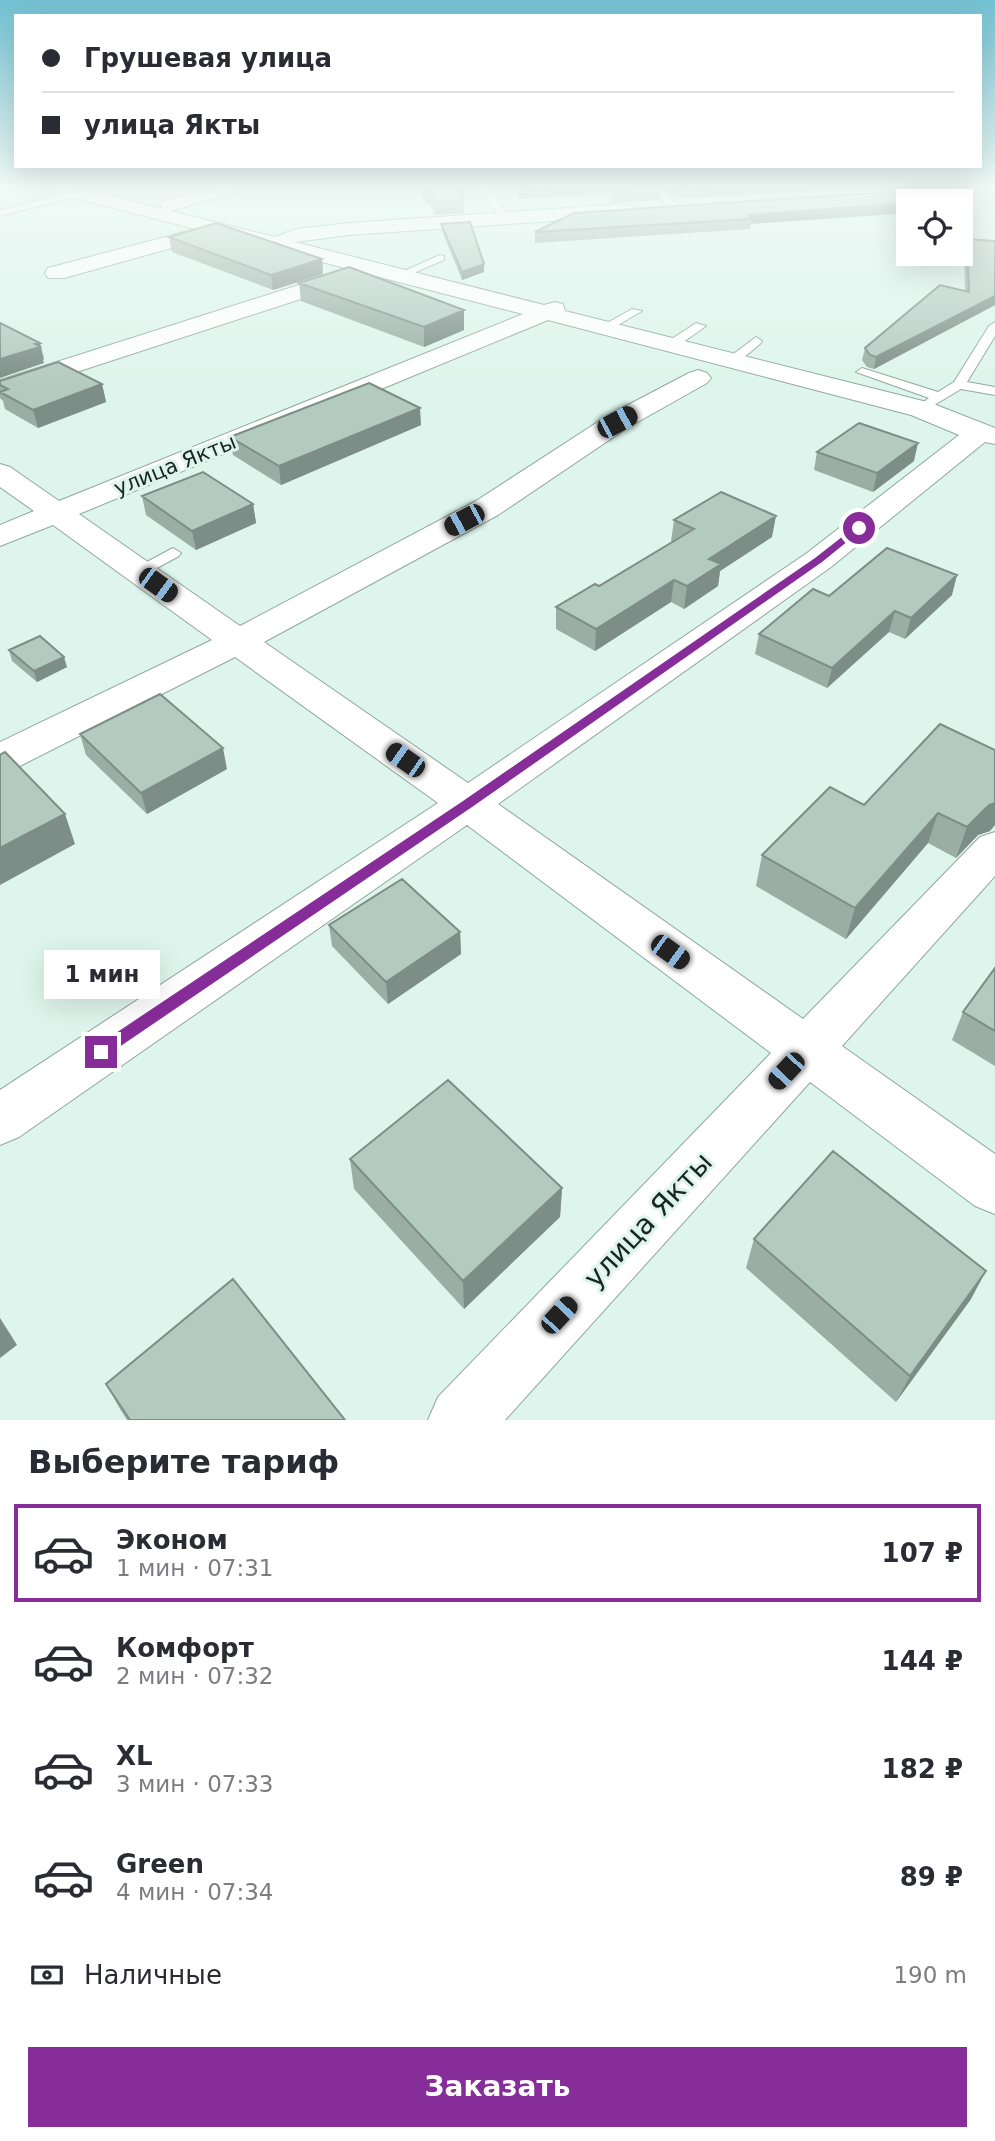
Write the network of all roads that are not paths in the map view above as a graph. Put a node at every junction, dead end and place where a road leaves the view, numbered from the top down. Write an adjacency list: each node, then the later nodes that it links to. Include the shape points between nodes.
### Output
1 (133, 252): 5 (street)
2 (314, 252): 4 (street)
3 (440, 258): 6 (lane)
4 (373, 268): 6 (street); 19 (street)
5 (56, 274)
6 (400, 275): 9 (street)
7 (576, 295): 9 (street, улица Якты)
8 (636, 311): 12 (lane)
9 (548, 313): 12 (street); 24 (street, улица Якты)
10 (699, 326): 14 (lane)
11 (995, 326): 18 (lane)
12 (604, 328): 14 (street)
13 (756, 341): 15 (lane)
14 (671, 345): 15 (street)
15 (732, 361): 21 (street)
16 (862, 372): 21 (lane)
17 (698, 378): 26 (street, via 617,422 487,508)
18 (959, 385): 20 (lane); 21 (lane)
19 (0, 389)
20 (995, 391)
21 (931, 403): 22 (street)
22 (987, 434): 28 (street, via 819,560)
23 (0, 473): 24 (street)
24 (57, 514): 25 (street, улица Якты); 26 (street, via 155,562)
25 (0, 536)
26 (237, 642): 27 (street); 28 (street)
27 (0, 758)
28 (468, 804): 30 (street); 31 (street)
29 (995, 848): 30 (street, улица Якты)
30 (805, 1051): 32 (street); 33 (street, улица Якты)
31 (0, 1120)
32 (995, 1186)
33 (461, 1420)

